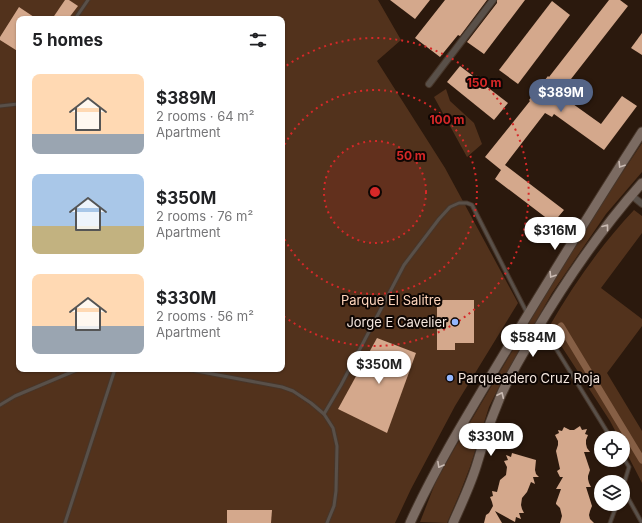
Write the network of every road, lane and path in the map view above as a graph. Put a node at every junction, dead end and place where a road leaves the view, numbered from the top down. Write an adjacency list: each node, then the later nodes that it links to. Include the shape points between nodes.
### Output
1 (88, 0): 3 (lane)
2 (493, 0): 4 (street)
3 (77, 16)
4 (429, 84)
5 (16, 103): 6 (lane)
6 (0, 106)
7 (642, 132): 11 (main road, one-way to 11)
8 (642, 183): 9 (main road)
9 (631, 195): 10 (street); 12 (main road, one-way to 9, via 575,268)
10 (642, 204)
11 (528, 314): 17 (lane, via 472,205 459,203 450,207 404,265); 23 (main road, one-way to 23, via 446,454)
12 (540, 324): 18 (lane); 24 (main road, one-way to 12, via 469,487 502,393)
13 (72, 372): 16 (lane)
14 (114, 372): 21 (lane)
15 (202, 372): 17 (lane, via 282,387 311,403)
16 (0, 405)
17 (324, 414): 22 (lane, via 333,428 337,446 334,506)
18 (607, 431)
19 (630, 501): 26 (lane)
20 (614, 511): 25 (lane)
21 (65, 523)
22 (327, 523)
23 (411, 523)
24 (453, 523)
25 (610, 523)
26 (642, 523)

